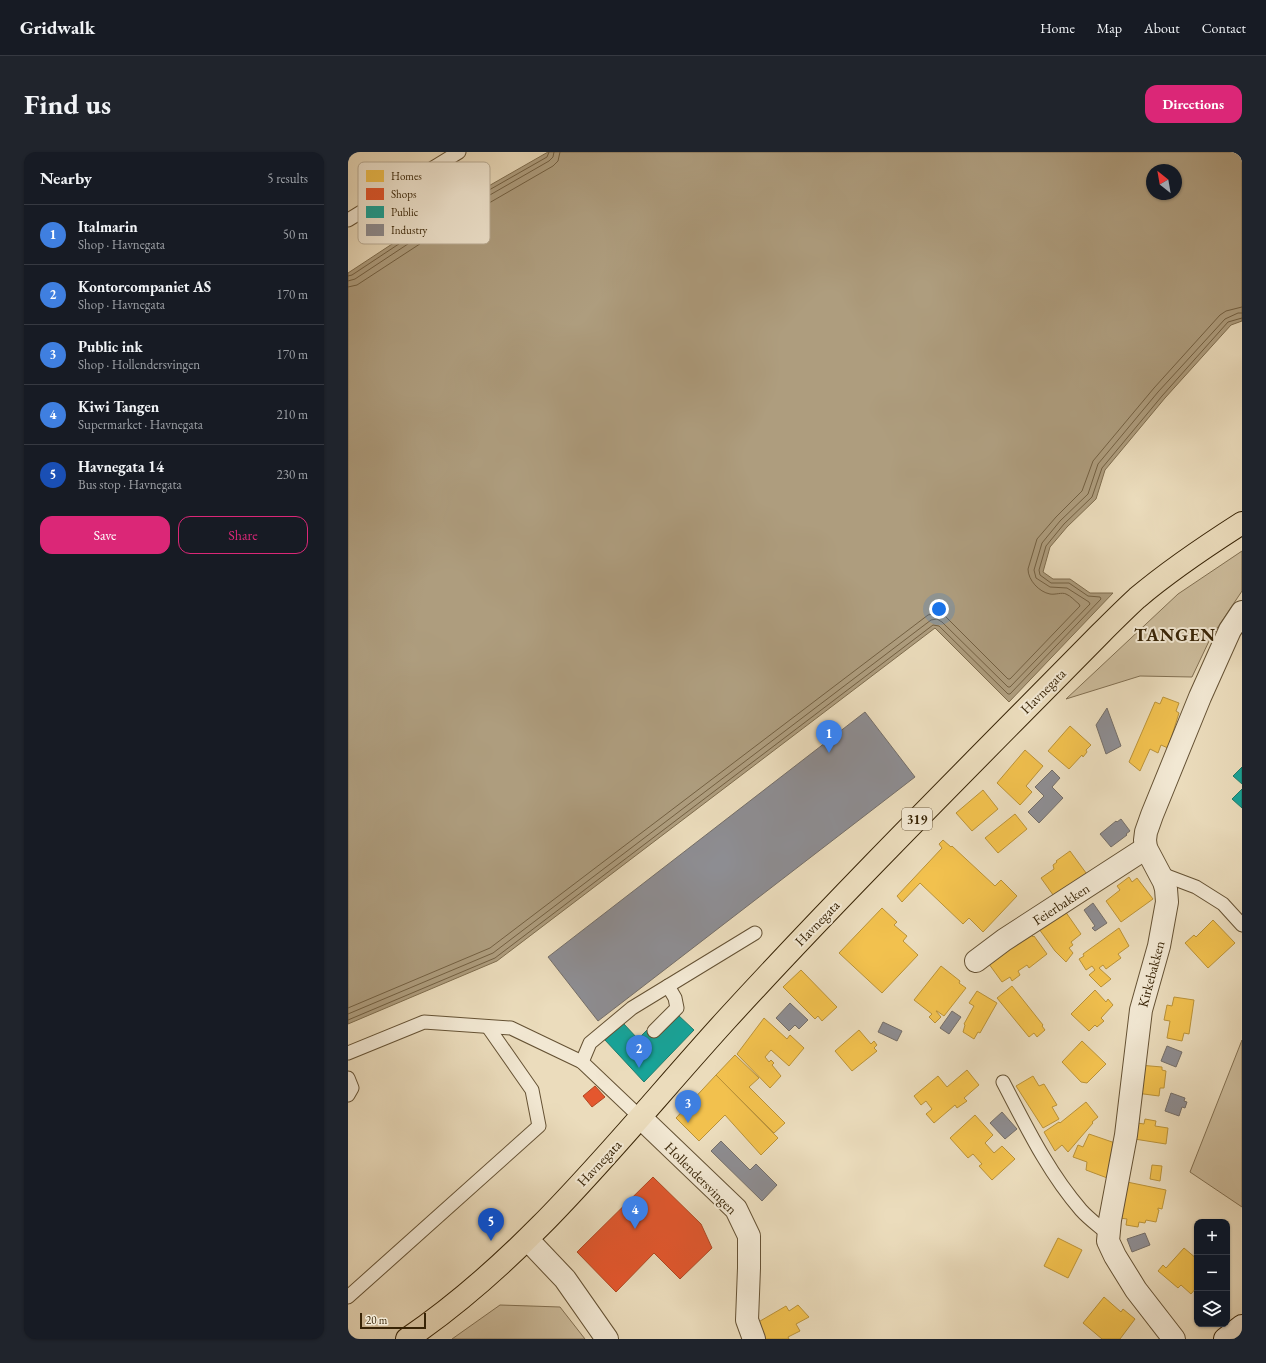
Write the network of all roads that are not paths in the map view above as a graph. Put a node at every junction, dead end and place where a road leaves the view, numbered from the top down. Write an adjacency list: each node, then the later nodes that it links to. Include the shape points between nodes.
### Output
1 (459, 152): 2 (lane)
2 (443, 162)
3 (358, 214): 4 (lane)
4 (348, 220)
5 (1242, 523): 20 (main road, Havnegata / 319, via 1167,574 1136,599 1100,634 796,944)
6 (1242, 612): 7 (street, via 1230,630 1188,727 1146,832)
7 (1146, 848): 8 (street, Kirkebakken); 11 (street, Feierbakken)
8 (1160, 873): 9 (lane, via 1196,887 1222,904); 21 (street, Kirkebakken, via 1166,895 1164,920 1141,1010 1126,1135)
9 (1242, 924)
10 (755, 933): 12 (lane)
11 (976, 961)
12 (668, 986): 14 (lane, via 677,1008); 16 (lane, via 632,1008 590,1043)
13 (488, 1027): 15 (lane, via 424,1022); 16 (lane, via 511,1028); 23 (lane, via 532,1090 539,1126)
14 (654, 1031)
15 (348, 1054)
16 (582, 1062): 20 (lane)
17 (348, 1078): 19 (lane, via 352,1088)
18 (1003, 1082): 21 (lane, via 1032,1137 1062,1184 1082,1210)
19 (348, 1095)
20 (641, 1118): 22 (main road, Havnegata / 319); 27 (street, Hollendersvingen, via 736,1209 749,1236 747,1320)
21 (1108, 1234): 28 (street, Kirkebakken, via 1115,1256 1136,1290)
22 (528, 1240): 25 (main road, Havnegata / 319, via 492,1273); 26 (street, via 565,1279)
23 (348, 1297)
24 (1242, 1326): 29 (street)
25 (407, 1339)
26 (607, 1339)
27 (754, 1339)
28 (1174, 1339)
29 (1225, 1339)

